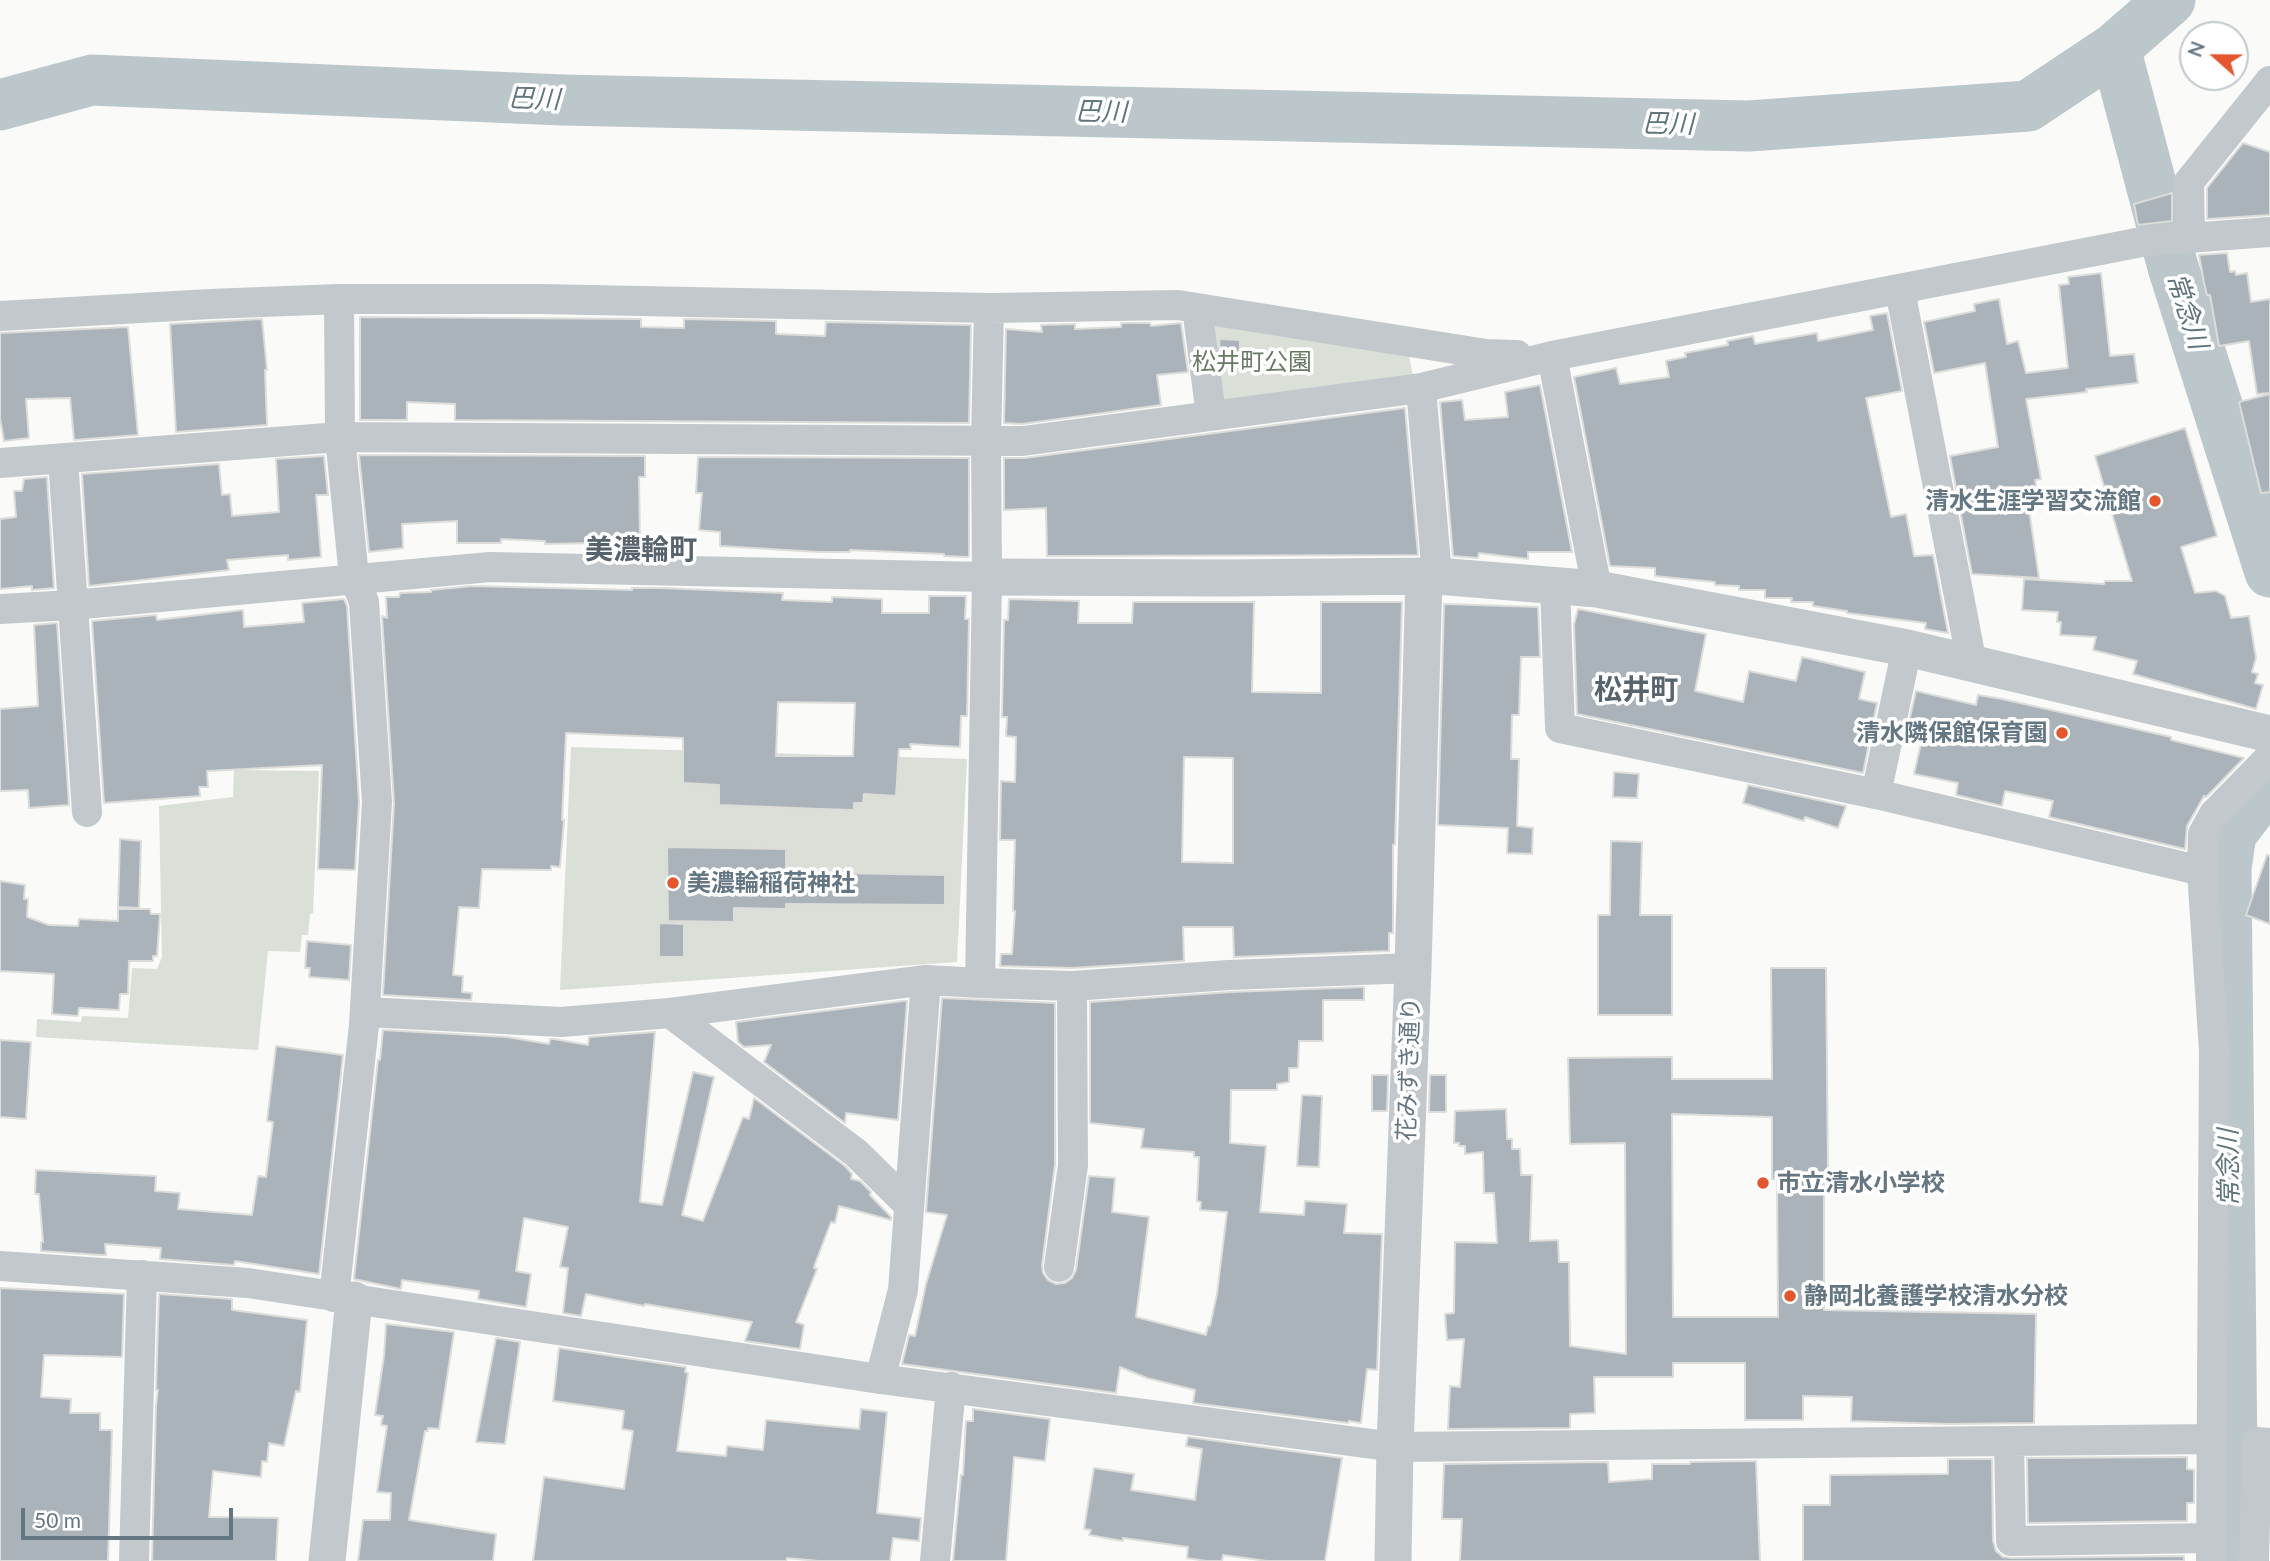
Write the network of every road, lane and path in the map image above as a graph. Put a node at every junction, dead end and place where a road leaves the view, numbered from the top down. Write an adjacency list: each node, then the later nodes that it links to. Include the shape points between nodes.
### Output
1 (2270, 81): 3 (street, via 2189,182)
2 (2270, 232): 3 (street)
3 (2190, 237): 4 (street, via 2147,241)
4 (1900, 290): 9 (street); 24 (street)
5 (339, 299): 6 (street); 8 (street); 12 (street)
6 (989, 308): 7 (street); 13 (street)
7 (1197, 308): 9 (street, via 1486,354); 11 (street)
8 (0, 316)
9 (1552, 356): 10 (street); 20 (street)
10 (1421, 388): 11 (street); 17 (street)
11 (1211, 415): 13 (street, via 1023,441)
12 (340, 437): 13 (street); 14 (street); 18 (street)
13 (986, 440): 16 (street)
14 (63, 459): 15 (street); 21 (street)
15 (0, 463)
16 (987, 577): 17 (street); 18 (street, via 490,567); 32 (street)
17 (1431, 577): 19 (street); 30 (street, 花みずき通り)
18 (354, 578): 21 (street); 34 (street, via 364,602 377,802)
19 (1555, 586): 20 (street); 27 (street, via 1560,728)
20 (1597, 589): 23 (street)
21 (72, 605): 22 (street); 28 (street)
22 (0, 609)
23 (1907, 648): 24 (street); 27 (street)
24 (1972, 664): 25 (street)
25 (2270, 734)
26 (2270, 755): 29 (street, via 2214,814 2203,834)
27 (1876, 794): 29 (street)
28 (87, 812)
29 (2202, 871): 43 (street, via 2214,1051)
30 (1413, 968): 33 (street); 46 (street, 花みずき通り)
31 (926, 980): 32 (street); 35 (street); 36 (street)
32 (980, 983): 33 (street)
33 (1072, 986): 38 (street, via 1073,1165)
34 (365, 1012): 35 (street, via 561,1022); 40 (street)
35 (670, 1013): 36 (street, via 856,1153)
36 (909, 1205): 41 (street, via 903,1290)
37 (0, 1266): 39 (street)
38 (1059, 1267)
39 (142, 1275): 40 (street, via 248,1283); 49 (street)
40 (344, 1298): 41 (street); 50 (street)
41 (880, 1378): 42 (street)
42 (951, 1387): 46 (street); 51 (street)
43 (2212, 1439): 44 (street); 48 (street)
44 (2009, 1441): 46 (street); 48 (street, via 2011,1541)
45 (2270, 1443): 47 (street, via 2257,1443)
46 (1395, 1447): 52 (street, 花みずき通り)
47 (2263, 1515): 53 (street)
48 (2211, 1550)
49 (134, 1561)
50 (327, 1561)
51 (935, 1561)
52 (1394, 1561)
53 (2255, 1561)

